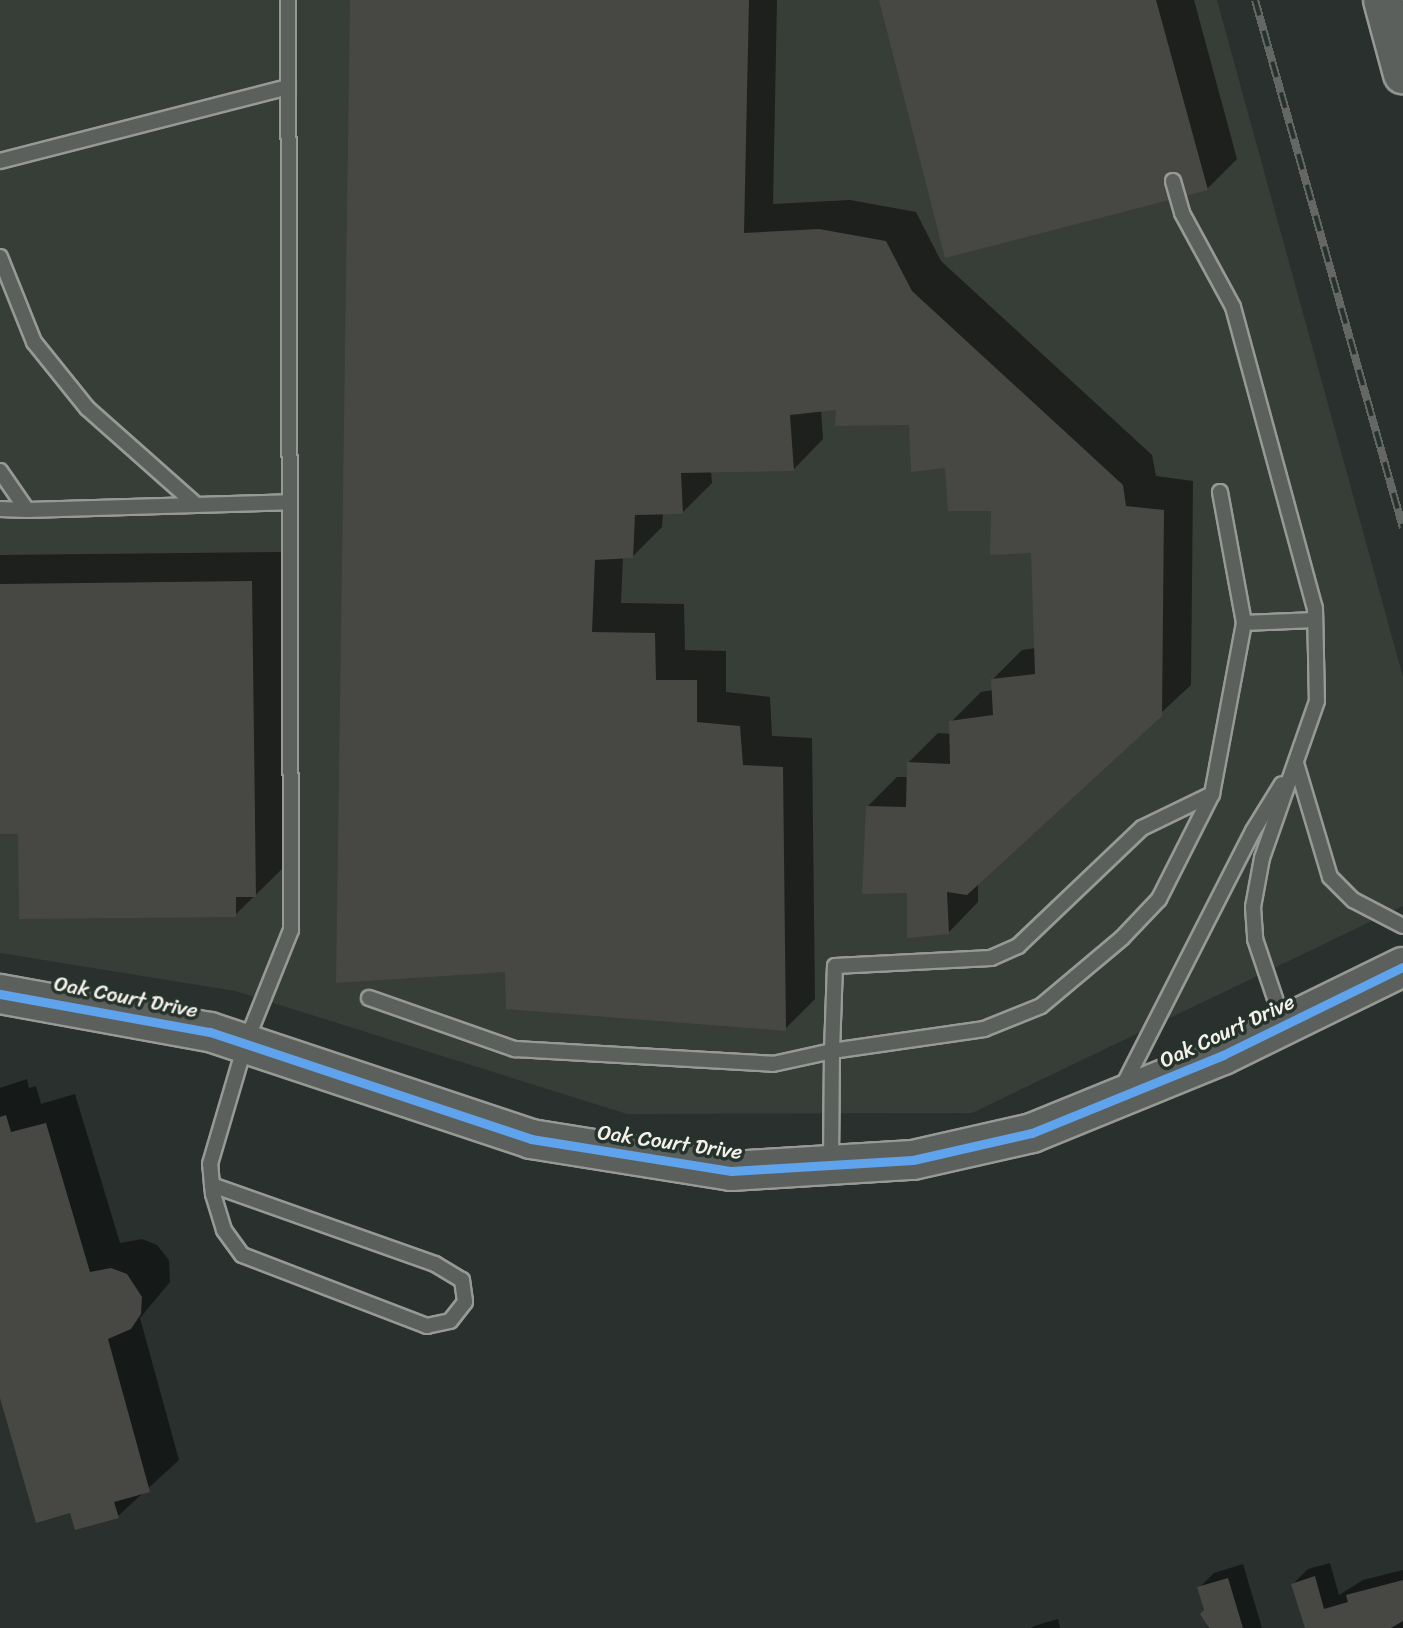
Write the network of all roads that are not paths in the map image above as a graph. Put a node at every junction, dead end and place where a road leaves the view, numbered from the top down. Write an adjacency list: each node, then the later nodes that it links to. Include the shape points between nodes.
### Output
1 (288, 0): 4 (lane)
2 (1383, 0): 3 (street)
3 (1403, 74)
4 (288, 87): 5 (lane); 10 (lane)
5 (0, 161)
6 (1173, 181): 14 (lane, via 1182,213 1233,307)
7 (0, 257): 11 (lane, via 34,342 87,408)
8 (0, 471): 13 (lane)
9 (1220, 492): 15 (lane)
10 (289, 502): 11 (lane); 23 (lane, via 291,929)
11 (194, 504): 13 (lane)
12 (0, 509): 13 (lane)
13 (27, 510)
14 (1315, 620): 15 (lane); 16 (lane, via 1317,701)
15 (1244, 623): 17 (lane)
16 (1296, 762): 18 (lane, via 1330,877 1353,900); 22 (lane, via 1262,858 1253,908 1255,939); 25 (lane, via 1253,831)
17 (1212, 794): 24 (lane, via 1159,899 1122,938 1041,1006 984,1029); 24 (lane, via 1142,828 1018,946 991,958 835,965)
18 (1403, 926)
19 (1403, 967): 22 (street, Oak Court Drive)
20 (0, 994): 23 (street, Oak Court Drive, via 44,999)
21 (369, 998): 24 (lane, via 515,1049 773,1065)
22 (1284, 1025): 25 (street, Oak Court Drive)
23 (246, 1042): 26 (street, Oak Court Drive, via 531,1139 731,1171); 27 (lane, via 210,1164)
24 (832, 1051): 26 (lane)
25 (1116, 1099): 26 (street, Oak Court Drive, via 1032,1133 913,1160)
26 (831, 1165)
27 (212, 1185): 27 (lane, via 224,1230 243,1255 427,1326 450,1321 465,1302 462,1280 435,1264)

